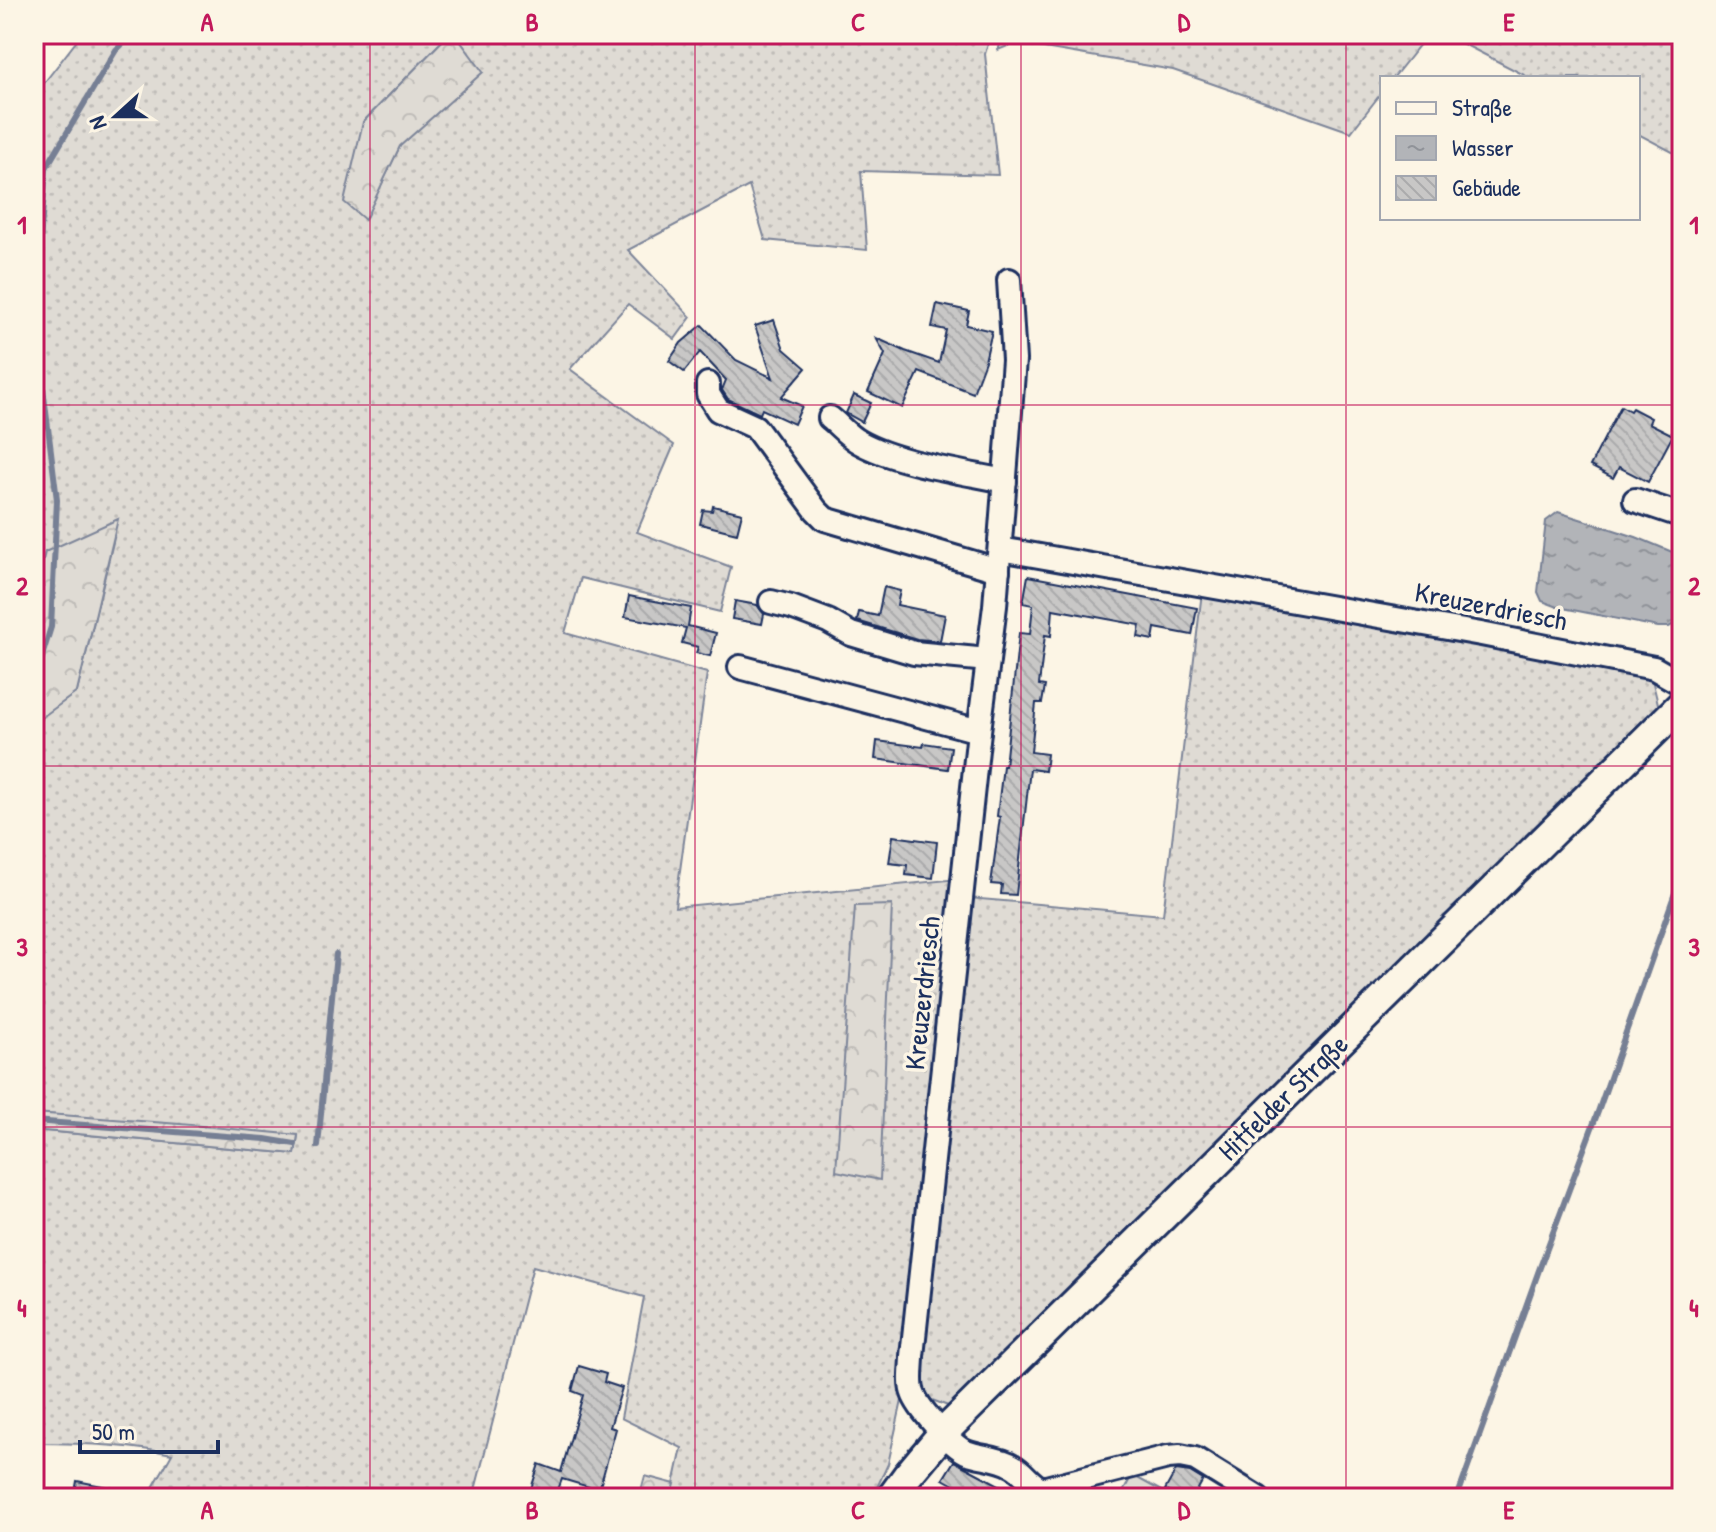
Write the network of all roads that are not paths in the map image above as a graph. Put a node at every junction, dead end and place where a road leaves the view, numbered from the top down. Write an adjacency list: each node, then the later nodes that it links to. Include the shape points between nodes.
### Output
1 (1009, 280): 4 (street, Kreuzerdriesch, via 1014,360)
2 (708, 384): 7 (street, via 718,410 755,427 825,519)
3 (830, 418): 4 (street, via 858,442 888,454)
4 (1005, 481): 7 (street, Kreuzerdriesch)
5 (1635, 500): 6 (street)
6 (1681, 514)
7 (999, 560): 9 (street, Kreuzerdriesch); 11 (street, Kreuzerdriesch, via 1465,631 1654,668)
8 (771, 602): 9 (street, via 914,653)
9 (988, 660): 13 (street, Kreuzerdriesch)
10 (740, 667): 13 (street)
11 (1682, 684)
12 (1682, 704): 14 (main road, Hitfelder Straße)
13 (979, 731): 14 (street, Kreuzerdriesch, via 912,1356 911,1391)
14 (943, 1433): 15 (main road, Hitfelder Straße); 16 (street, Kreuzerdriesch, via 965,1451 1016,1467 1042,1489 1180,1456 1195,1459)
15 (891, 1498)
16 (1258, 1498)

